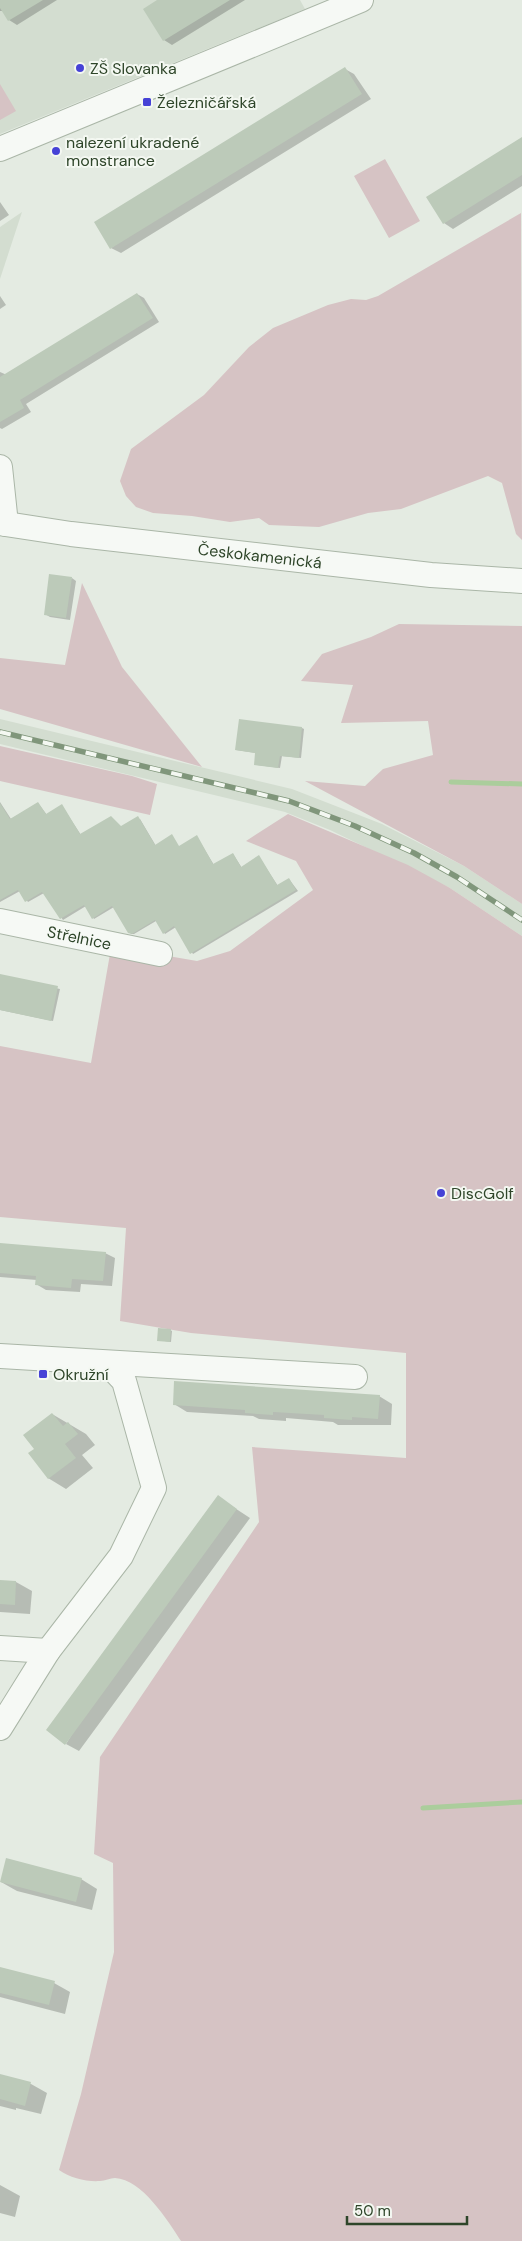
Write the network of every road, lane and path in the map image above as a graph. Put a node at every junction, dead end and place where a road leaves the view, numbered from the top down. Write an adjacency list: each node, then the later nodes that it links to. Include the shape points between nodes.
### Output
1 (350, 3): 2 (street)
2 (0, 149)
3 (0, 467): 4 (street)
4 (3, 523): 5 (street, Českokamenická, via 71,534 411,573)
5 (522, 581)
6 (0, 920): 7 (street, Střelnice)
7 (160, 954)
8 (0, 1356): 9 (street)
9 (107, 1362): 10 (street); 12 (street, via 124,1381 154,1488 122,1556)
10 (355, 1376)
11 (0, 1648): 12 (street)
12 (48, 1651): 13 (street)
13 (0, 1728)

